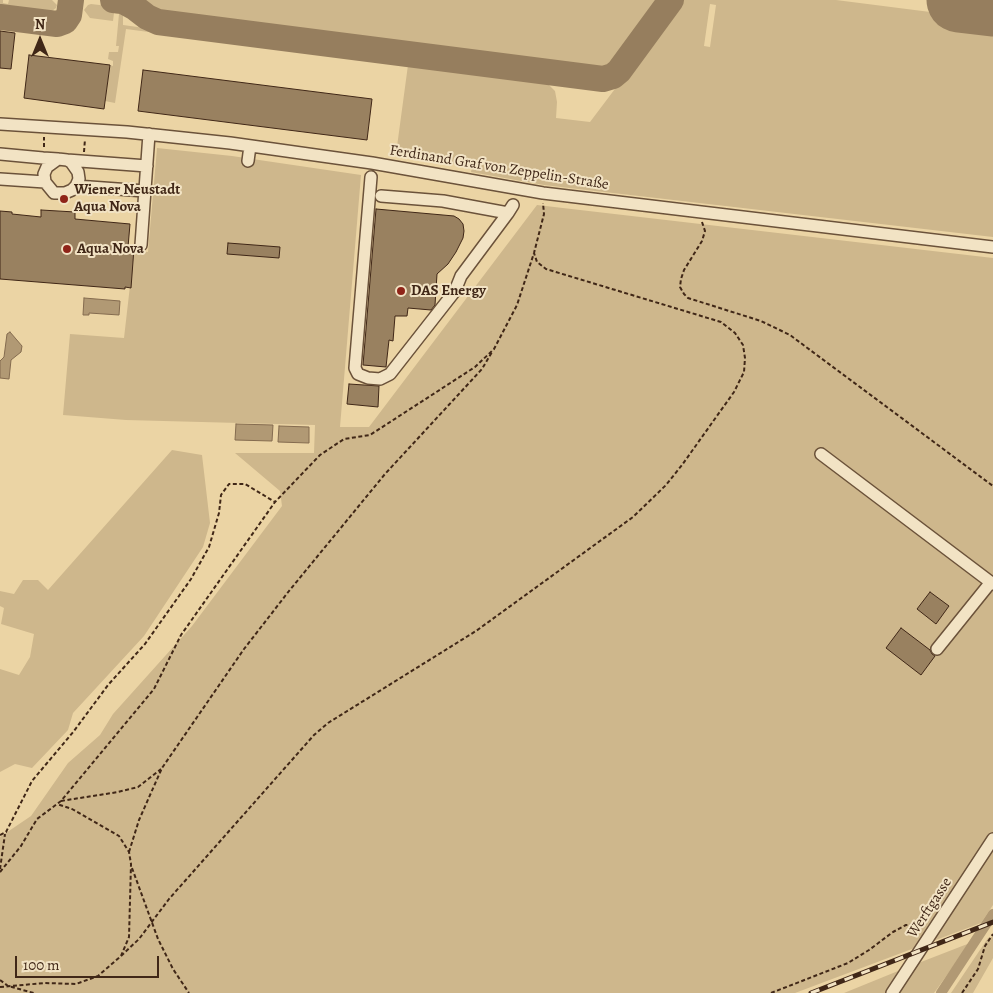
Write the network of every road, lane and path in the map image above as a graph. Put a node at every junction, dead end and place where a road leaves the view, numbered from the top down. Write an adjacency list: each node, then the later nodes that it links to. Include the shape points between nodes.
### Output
1 (0, 124): 2 (street, Ferdinand Graf von Zeppelin-Straße)
2 (149, 134): 5 (street, Ferdinand Graf von Zeppelin-Straße); 9 (street)
3 (84, 139): 4 (path)
4 (88, 140)
5 (250, 146): 8 (street); 15 (street, Ferdinand Graf von Zeppelin-Straße, via 372,163)
6 (0, 154): 7 (street)
7 (63, 159): 9 (street); 12 (street, via 47,167); 13 (street, via 76,166 79,179)
8 (248, 161)
9 (147, 166): 14 (street)
10 (371, 177): 16 (street, via 355,368 358,374 380,379 390,374 455,291 462,276 511,209)
11 (0, 179): 12 (street)
12 (45, 182): 13 (street, via 54,193 65,193)
13 (76, 186): 14 (street)
14 (145, 190): 18 (street)
15 (543, 193): 19 (street, Ferdinand Graf von Zeppelin-Straße); 20 (path, via 544,214)
16 (381, 196)
17 (702, 222): 23 (path, via 702,241 680,279 680,287 688,298 761,321 790,335)
18 (140, 245)
19 (993, 247)
20 (534, 254): 21 (path, via 517,305); 37 (path, via 537,262 546,269 721,322 735,333 743,345 744,372 734,392 677,472 633,517 476,631 328,723 314,735)
21 (494, 349): 24 (path, via 475,367 370,435 344,439 320,455); 27 (path, via 482,369 385,474 289,591 244,649)
22 (821, 454): 25 (street)
23 (993, 486)
24 (275, 502): 28 (path, via 181,635 154,689); 30 (path, via 245,484 230,484 221,494 209,547 191,580 145,644 32,780)
25 (992, 583): 26 (street)
26 (937, 649)
27 (162, 768): 28 (path, via 138,787); 33 (path)
28 (60, 801): 29 (path)
29 (56, 804): 33 (path, via 72,809 119,836); 36 (path, via 37,819)
30 (6, 832): 31 (path); 35 (path)
31 (0, 835)
32 (993, 840): 38 (street, Werftgasse)
33 (129, 852): 34 (path)
34 (131, 866): 37 (path); 40 (path, via 129,938)
35 (0, 869)
36 (0, 872)
37 (152, 922): 40 (path); 45 (path, via 173,969)
38 (933, 929): 46 (path, via 918,924 906,925 848,963); 47 (street, Werftgasse)
39 (993, 934): 48 (path, via 985,946 978,969)
40 (121, 956): 42 (path, via 98,976 76,984 45,982)
41 (0, 980): 42 (path)
42 (8, 986): 43 (path); 44 (path)
43 (0, 988)
44 (34, 993)
45 (189, 993)
46 (771, 993)
47 (892, 993)
48 (962, 993)

